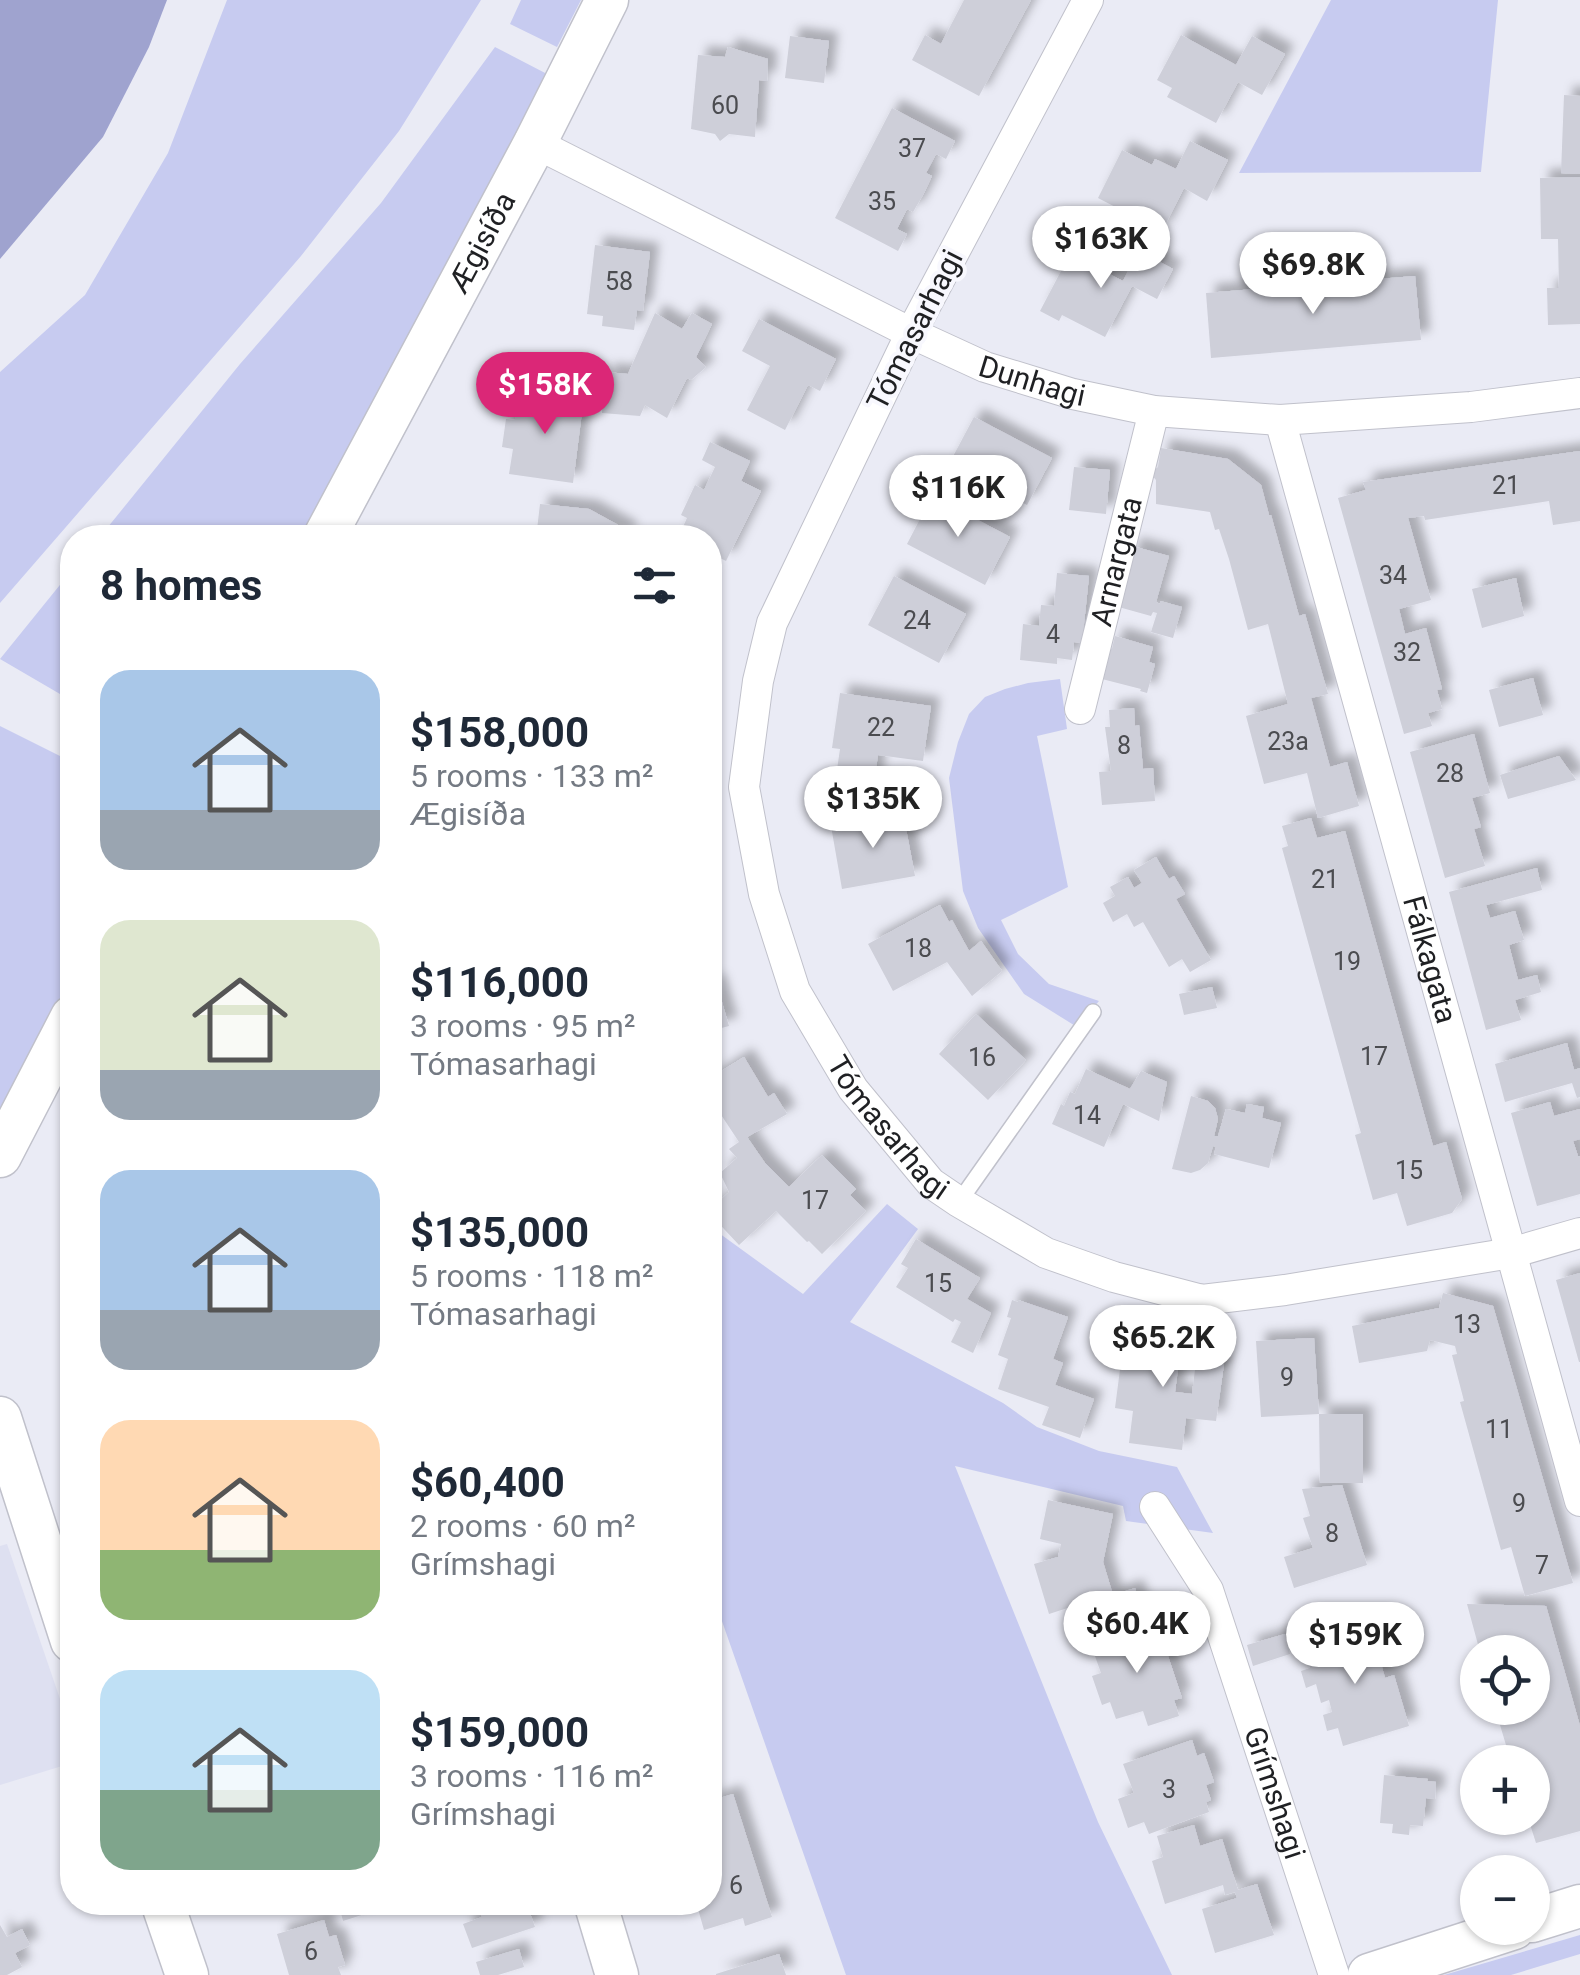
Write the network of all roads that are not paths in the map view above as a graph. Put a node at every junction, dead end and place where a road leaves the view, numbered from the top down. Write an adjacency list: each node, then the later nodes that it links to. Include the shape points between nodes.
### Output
1 (607, 0): 3 (street, Ægisíða)
2 (1088, 0): 4 (street, Tómasarhagi)
3 (534, 144): 4 (street, Dunhagi); 8 (street, Ægisíða)
4 (911, 333): 6 (street, Dunhagi, via 985,367); 13 (street, Tómasarhagi, via 772,623 744,787 764,894 795,991 854,1089 931,1183)
5 (1580, 393): 7 (street, Dunhagi)
6 (1154, 411): 7 (street, Dunhagi); 9 (street, Arnargata)
7 (1280, 420): 15 (street, Fálkagata)
8 (331, 525)
9 (1080, 709)
10 (1093, 1012): 13 (lane, Tómasarhagi)
11 (60, 1039): 12 (street)
12 (0, 1156)
13 (959, 1202): 15 (street, Tómasarhagi, via 1046,1254 1202,1300)
14 (1580, 1233): 15 (street, Tómasarhagi)
15 (1510, 1252): 17 (street, Fálkagata)
16 (0, 1418): 19 (street)
17 (1580, 1501)
18 (1156, 1507): 27 (street, Grímshagi, via 1208,1590)
19 (60, 1603)
20 (1580, 1906): 23 (street)
21 (166, 1915): 25 (street)
22 (599, 1915): 26 (street)
23 (1550, 1915)
24 (1462, 1945): 28 (street)
25 (187, 1975)
26 (617, 1975)
27 (1334, 1975)
28 (1369, 1975)

